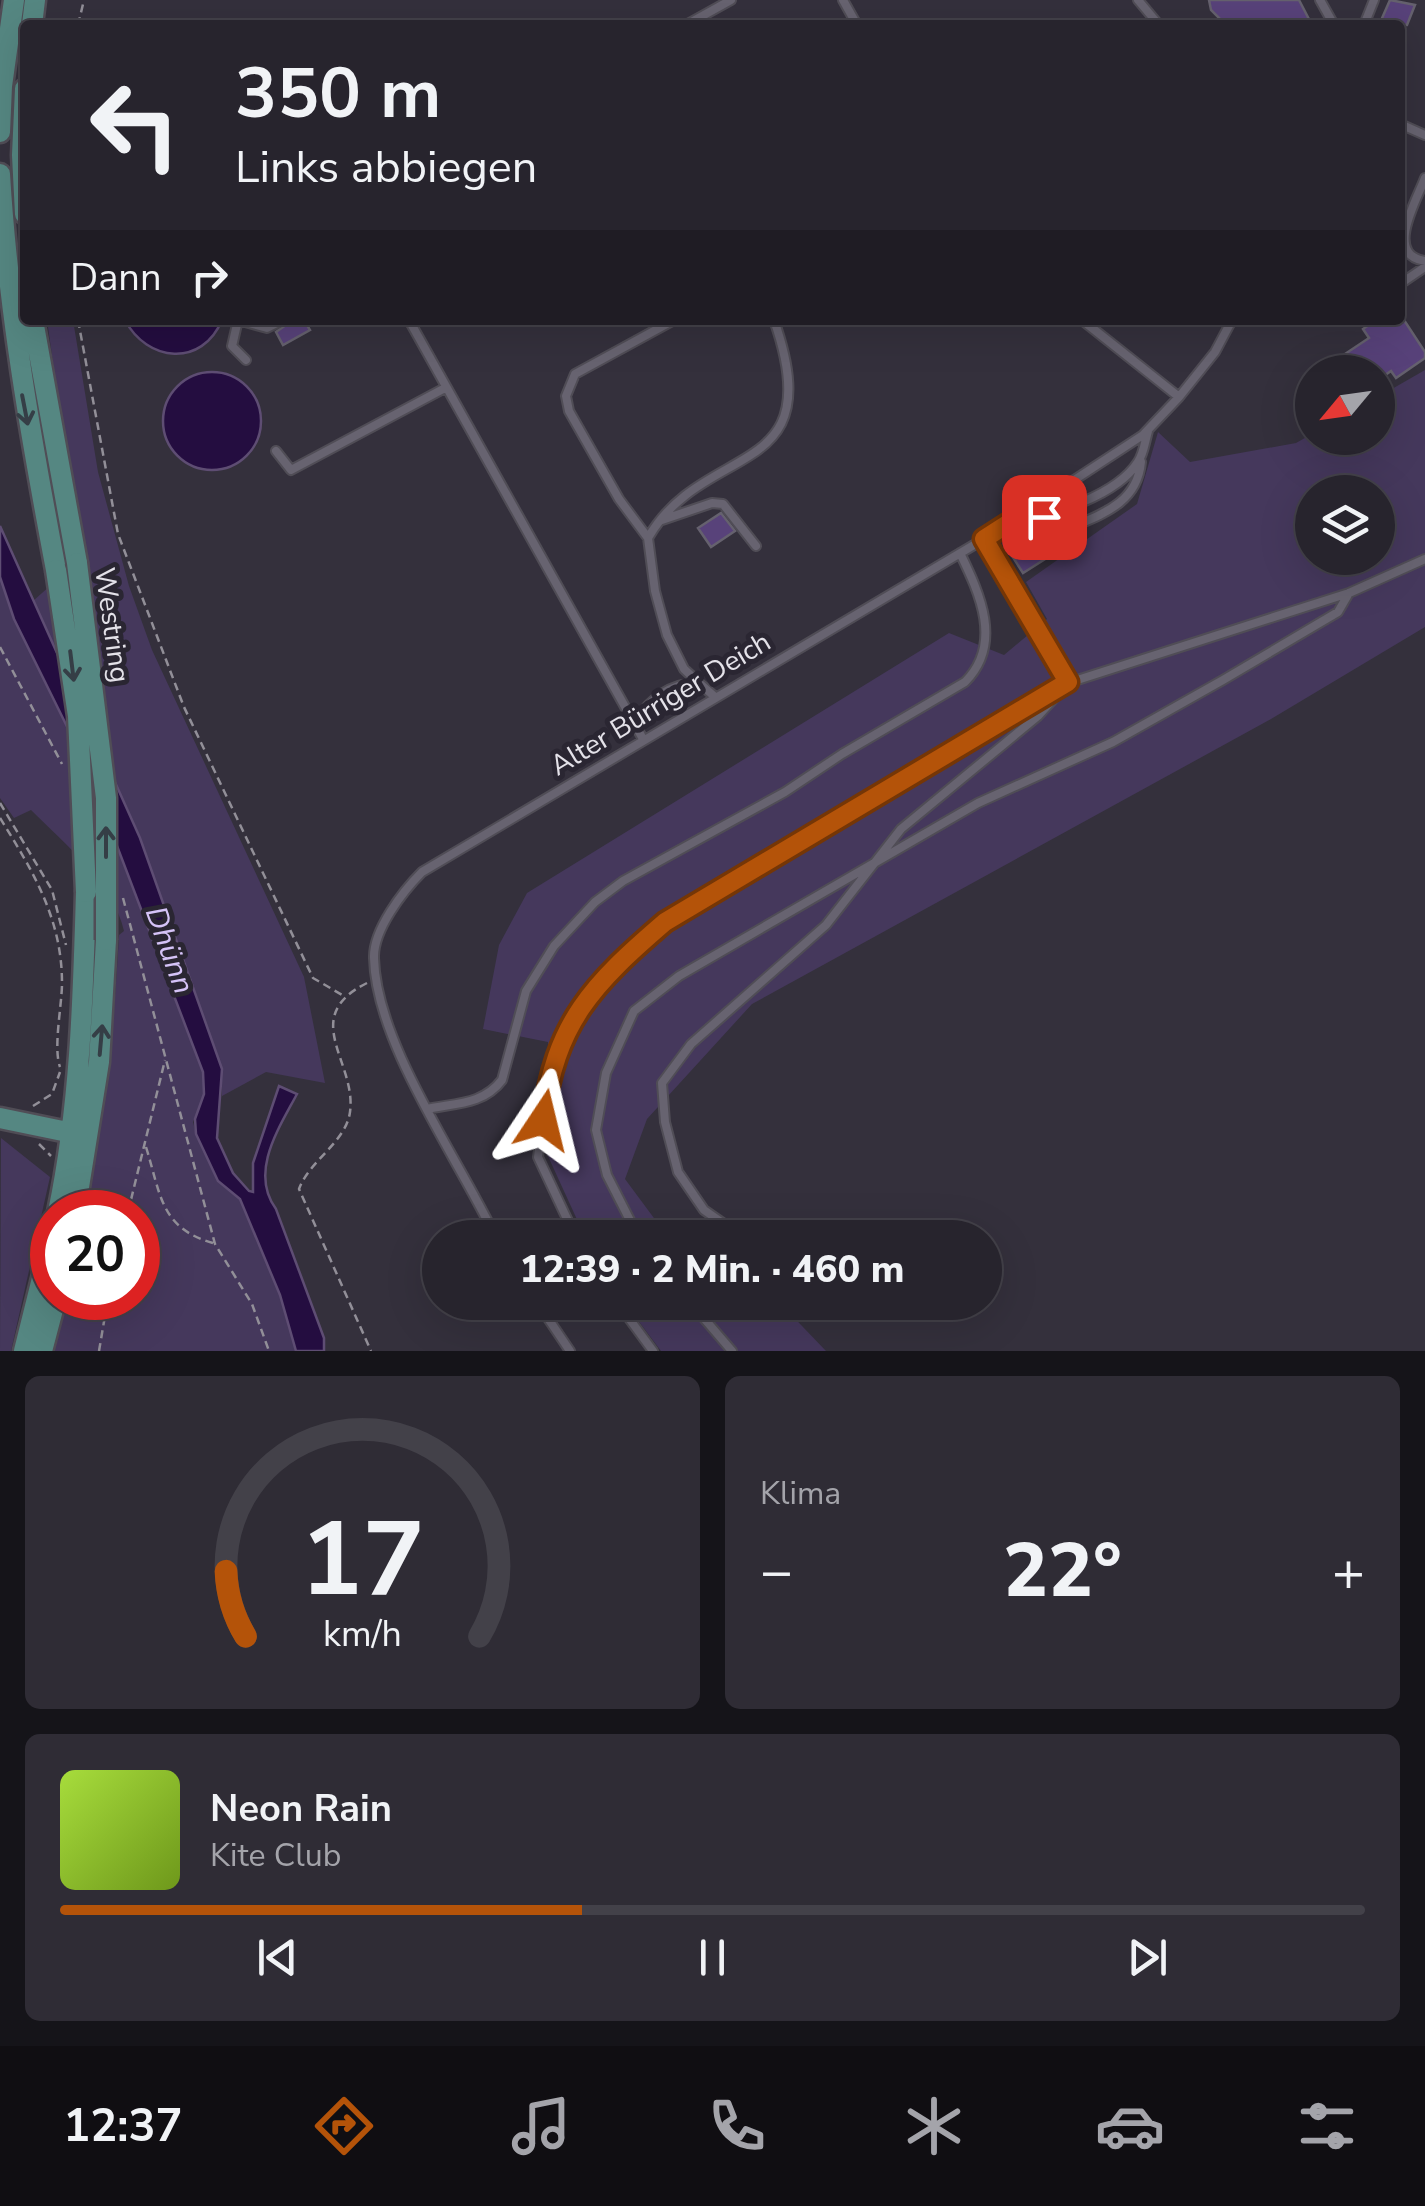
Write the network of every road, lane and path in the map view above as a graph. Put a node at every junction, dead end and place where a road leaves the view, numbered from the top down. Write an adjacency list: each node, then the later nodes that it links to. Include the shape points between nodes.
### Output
1 (14, 0): 6 (main road)
2 (731, 0): 4 (lane)
3 (1138, 0): 5 (lane)
4 (695, 20)
5 (1155, 20)
6 (0, 132)
7 (0, 174): 53 (main road, Westring, one-way to 53, bridge, via 19,374 78,716 86,892)
8 (1425, 178): 9 (lane)
9 (1405, 233)
10 (1405, 249): 11 (lane)
11 (1425, 264): 12 (lane)
12 (1405, 280)
13 (34, 325): 53 (main road, Westring, one-way to 13, bridge, via 102,1033 106,798 77,563)
14 (79, 325): 48 (path, via 118,534 184,707 313,978)
15 (237, 325): 21 (lane, via 232,346)
16 (412, 325): 22 (lane)
17 (665, 325): 30 (lane, via 575,374 566,396 610,484)
18 (776, 325): 27 (lane, via 789,404 781,429)
19 (1088, 325): 23 (lane)
20 (1229, 325): 23 (lane, Alter Bürriger Deich)
21 (246, 360)
22 (445, 388): 25 (lane, via 290,470); 40 (lane)
23 (1180, 397): 24 (lane, Alter Bürriger Deich)
24 (1149, 428): 26 (lane); 28 (lane, Alter Bürriger Deich)
25 (276, 451)
26 (1141, 457): 28 (lane, via 1076,507); 29 (lane, via 1140,474 1124,502)
27 (658, 521): 30 (lane); 32 (lane, via 723,504)
28 (1012, 521): 31 (lane, Alter Bürriger Deich)
29 (1065, 530)
30 (648, 538): 36 (lane, via 667,635)
31 (984, 539): 33 (lane, Alter Bürriger Deich); 37 (lane)
32 (756, 546)
33 (960, 553): 39 (lane, Alter Bürriger Deich); 51 (lane, via 986,619 979,668 595,902 554,946 526,991 493,1092)
34 (1425, 559): 35 (lane)
35 (1349, 593): 37 (lane); 44 (lane, via 1338,612 1224,680 1113,742 978,803)
36 (698, 682): 39 (lane); 40 (lane, via 662,691)
37 (1068, 682): 38 (lane)
38 (1058, 692): 44 (lane, via 902,830); 59 (lane, via 665,922 610,969 570,1020 548,1082 538,1157)
39 (715, 696): 41 (lane, Alter Bürriger Deich)
40 (634, 722): 41 (lane)
41 (643, 738): 51 (lane, Alter Bürriger Deich, via 422,872 398,896 373,954 394,1042)
42 (0, 802): 45 (path)
43 (0, 818): 50 (path, via 45,894 61,962 57,1086 46,1101)
44 (876, 864): 60 (lane, via 679,976 634,1011 606,1073 596,1130 607,1176); 61 (lane, via 826,925 690,1044 662,1083 678,1172)
45 (52, 890)
46 (126, 904): 49 (path)
47 (365, 984): 48 (path)
48 (344, 996): 73 (path, via 333,1028 350,1114 299,1188)
49 (166, 1058): 54 (path); 62 (path)
50 (30, 1107)
51 (427, 1109): 58 (lane, Alter Bürriger Deich)
52 (0, 1118): 53 (main road)
53 (81, 1135): 55 (main road); 56 (main road)
54 (145, 1146): 57 (path); 62 (path, via 173,1223)
55 (65, 1190)
56 (77, 1190)
57 (134, 1190)
58 (486, 1220)
59 (568, 1220)
60 (630, 1220)
61 (718, 1220)
62 (215, 1244): 72 (path, via 252,1304)
63 (32, 1320): 69 (main road)
64 (50, 1320): 70 (main road)
65 (104, 1320): 71 (path)
66 (549, 1320): 74 (lane)
67 (630, 1320): 75 (lane)
68 (705, 1320): 76 (lane)
69 (24, 1351)
70 (42, 1351)
71 (99, 1351)
72 (269, 1351)
73 (371, 1351)
74 (570, 1351)
75 (653, 1351)
76 (732, 1351)

